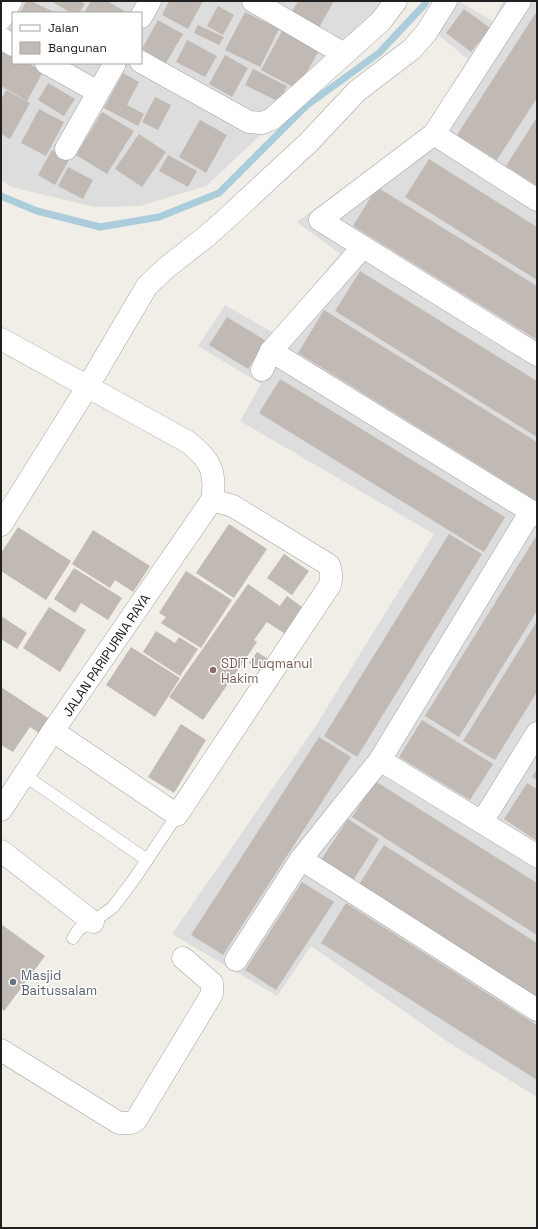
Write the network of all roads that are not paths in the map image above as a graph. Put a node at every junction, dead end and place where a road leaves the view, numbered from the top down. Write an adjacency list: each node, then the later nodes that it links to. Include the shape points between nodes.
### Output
1 (11, 1): 8 (street)
2 (150, 1): 7 (street)
3 (253, 1): 11 (street)
4 (396, 1): 11 (street, via 381,21)
5 (446, 1): 24 (street, via 426,33 412,49 357,91 308,143 217,227 153,279)
6 (520, 1): 16 (street)
7 (142, 15)
8 (1, 19)
9 (1, 38): 10 (street)
10 (12, 44)
11 (344, 54): 12 (street, via 272,119 262,123 249,122)
12 (142, 63)
13 (48, 64): 15 (street)
14 (114, 64): 15 (street)
15 (98, 92): 17 (street)
16 (434, 134): 18 (street); 19 (street, via 320,220)
17 (66, 149)
18 (537, 200)
19 (362, 248): 21 (street); 22 (street)
20 (1, 339): 24 (street)
21 (271, 351): 23 (street); 26 (street)
22 (537, 355)
23 (262, 370)
24 (88, 386): 25 (street, via 188,442 199,451 212,470); 27 (street)
25 (212, 500): 28 (street, JALAN PARIPURNA RAYA); 33 (street, via 233,506 329,565 332,579)
26 (534, 513): 30 (street)
27 (1, 525)
28 (54, 731): 31 (street, JALAN PARIPURNA RAYA); 33 (street)
29 (537, 733): 34 (street)
30 (380, 760): 34 (street); 37 (street)
31 (24, 775): 32 (street, JALAN PARIPURNA RAYA); 38 (lane)
32 (1, 810)
33 (177, 815): 38 (lane)
34 (482, 822): 36 (street)
35 (1, 851): 39 (street)
36 (537, 856)
37 (301, 859): 42 (street); 43 (street)
38 (147, 860): 39 (lane, via 113,907)
39 (93, 922): 40 (lane, via 79,929)
40 (73, 938)
41 (183, 958): 44 (street, via 212,983 212,994 136,1120 131,1123 120,1123)
42 (236, 960)
43 (537, 1010)
44 (2, 1052)

